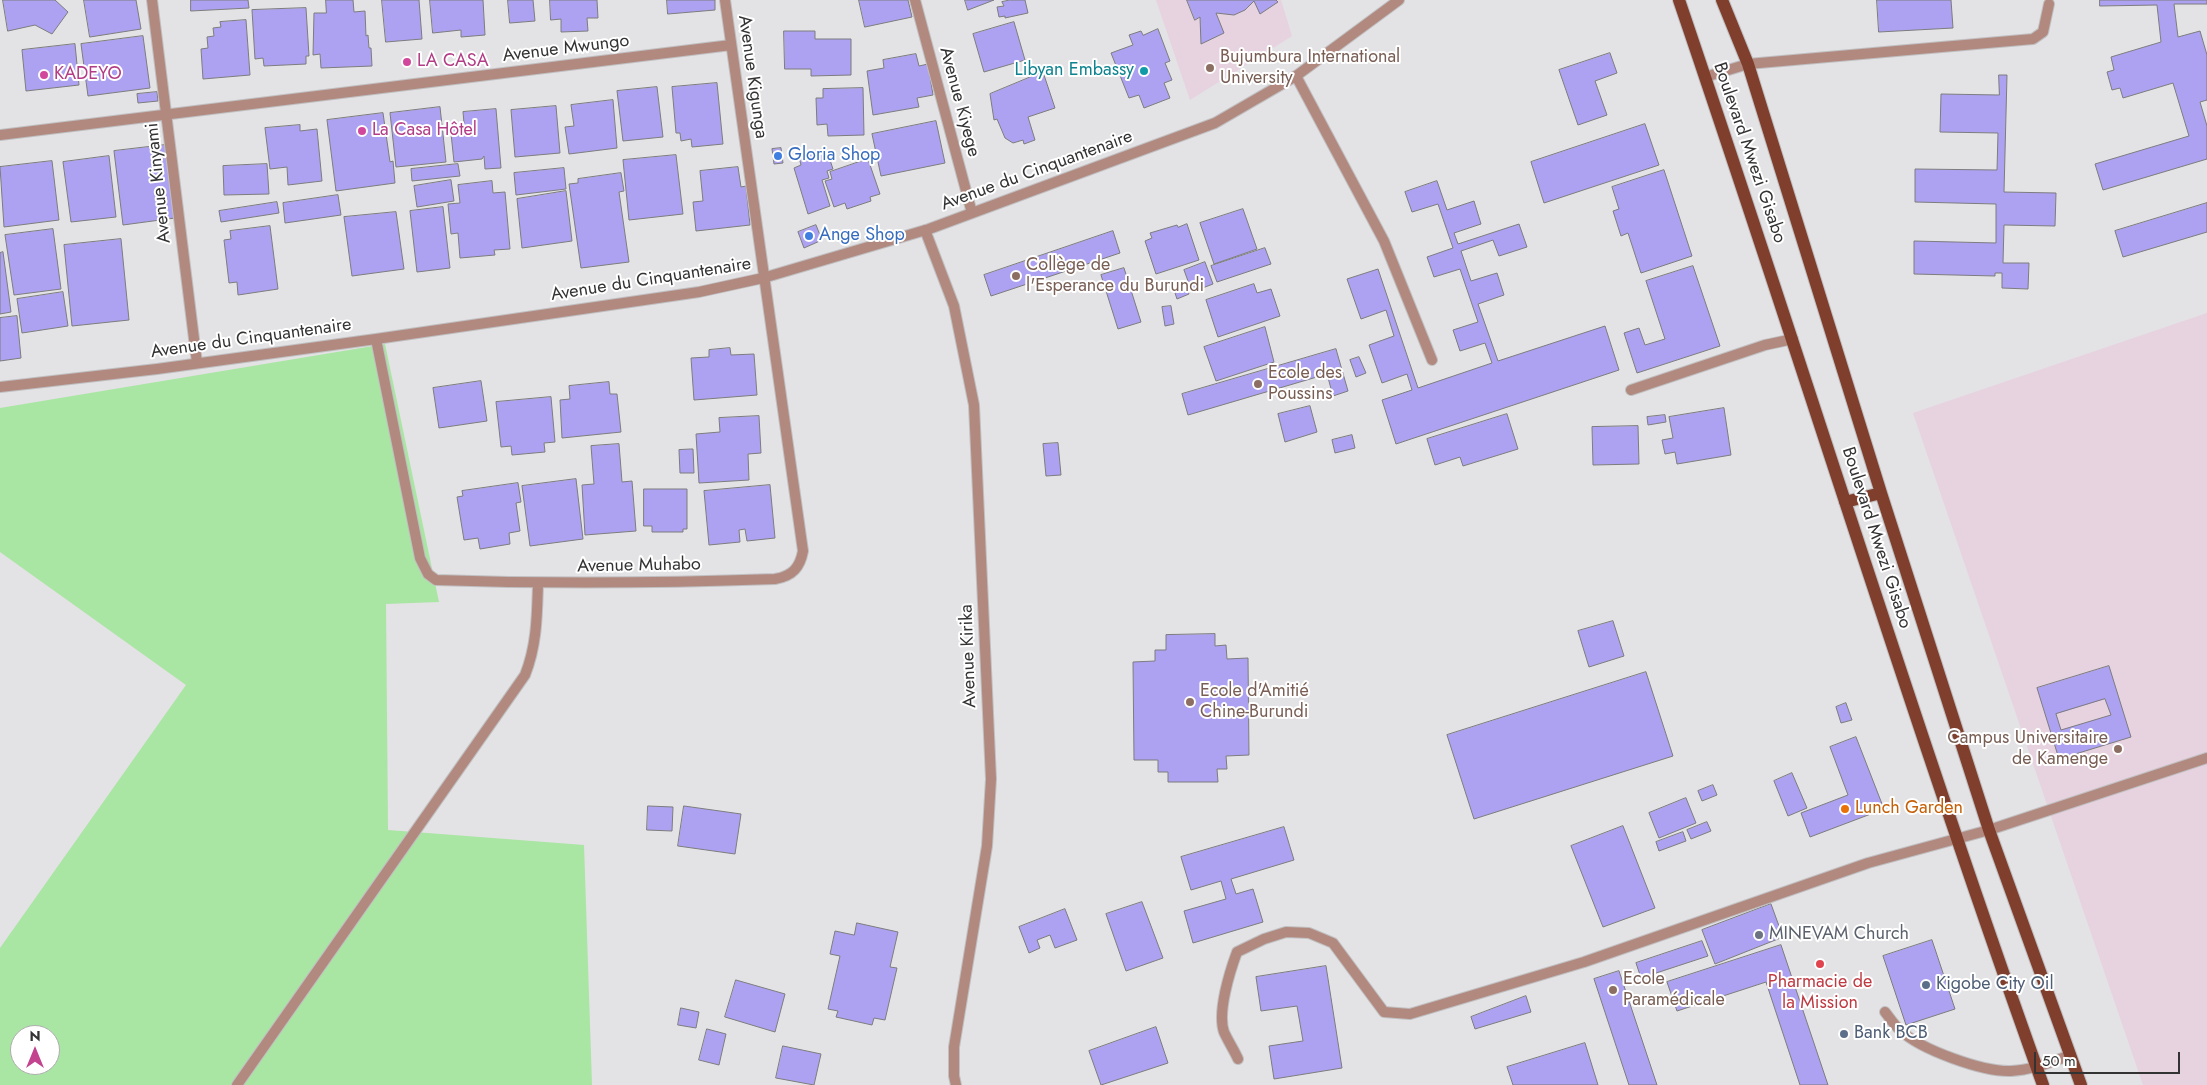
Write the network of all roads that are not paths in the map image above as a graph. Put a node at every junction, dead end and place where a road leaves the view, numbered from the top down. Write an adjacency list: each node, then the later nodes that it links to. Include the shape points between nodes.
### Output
1 (152, 0): 12 (street, Avenue Kinyami)
2 (725, 0): 8 (street, Avenue Kigunga)
3 (915, 0): 14 (street, Avenue Kiyege)
4 (1399, 0): 10 (street, Avenue du Cinquantenaire)
5 (1679, 0): 11 (main road, Boulevard Mwezi Gisabo)
6 (1722, 0): 9 (main road, Boulevard Mwezi Gisabo)
7 (2049, 4): 9 (street, via 2043,32 2033,39)
8 (731, 45): 12 (street, Avenue Mwungo); 16 (street, Avenue Kigunga)
9 (1748, 64): 11 (street); 23 (main road, Boulevard Mwezi Gisabo)
10 (1296, 76): 14 (street, Avenue du Cinquantenaire, via 1215,123); 19 (street, via 1384,241)
11 (1705, 77): 18 (main road, Boulevard Mwezi Gisabo)
12 (167, 116): 13 (street, Avenue Mwungo); 20 (street, Avenue Kinyami)
13 (0, 135)
14 (972, 213): 15 (street, Avenue du Cinquantenaire)
15 (925, 230): 16 (street, Avenue du Cinquantenaire); 34 (street, Avenue Kirika, via 954,306 973,396 982,546 990,800 987,846 954,1046)
16 (763, 278): 17 (street, Avenue du Cinquantenaire, via 698,292); 25 (street, Avenue Muhabo, via 803,551 798,568 792,574 775,579)
17 (376, 338): 20 (street, Avenue du Cinquantenaire); 25 (street, Avenue Muhabo, via 415,536 425,569 436,580)
18 (1793, 338): 22 (street); 24 (main road, Boulevard Mwezi Gisabo)
19 (1432, 360)
20 (197, 363): 21 (street, Avenue du Cinquantenaire)
21 (0, 387)
22 (1631, 390)
23 (1881, 492): 24 (main road); 27 (main road, Boulevard Mwezi Gisabo)
24 (1845, 502): 28 (main road, Boulevard Mwezi Gisabo)
25 (538, 584): 33 (street, via 536,631 525,675)
26 (2207, 758): 27 (street)
27 (1989, 830): 28 (street); 30 (main road, Boulevard Mwezi Gisabo)
28 (1957, 839): 31 (street, via 1868,863 1584,962 1410,1014 1384,1012 1333,943 1309,933 1286,932 1237,952 1228,976 1224,1030); 32 (main road, Boulevard Mwezi Gisabo)
29 (1885, 1012): 32 (street, via 1900,1030 1949,1058 1997,1070)
30 (2071, 1055): 32 (street); 36 (main road, Boulevard Mwezi Gisabo)
31 (1238, 1060)
32 (2037, 1067): 35 (main road, Boulevard Mwezi Gisabo)
33 (237, 1085)
34 (956, 1085)
35 (2043, 1085)
36 (2081, 1085)

